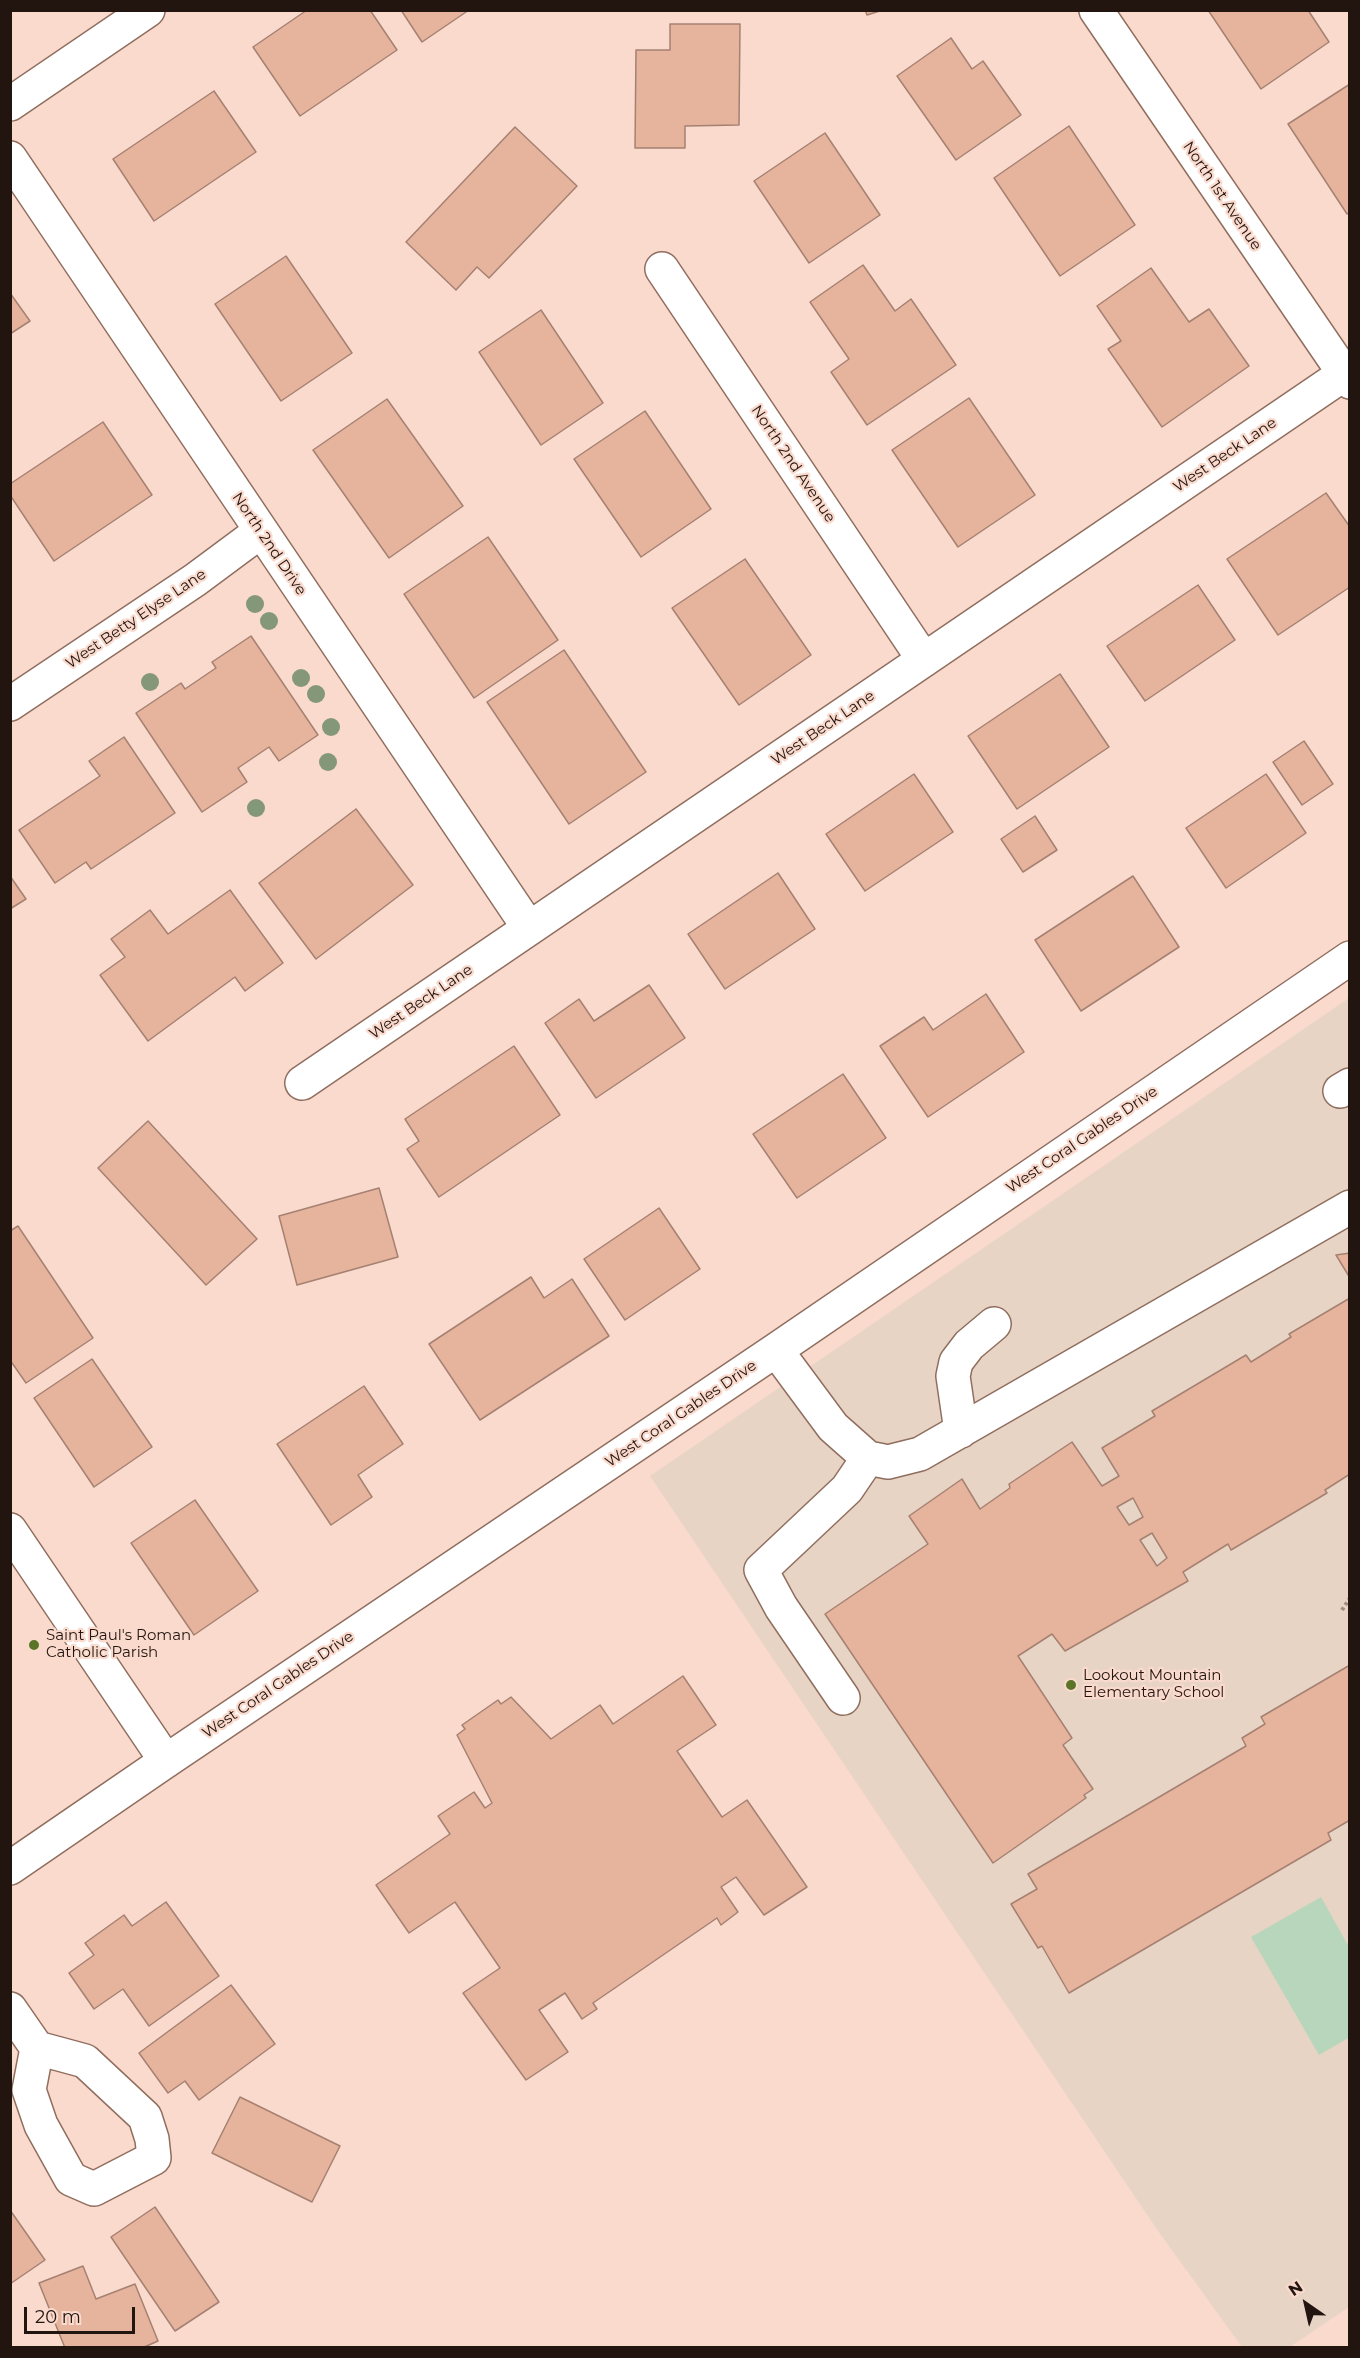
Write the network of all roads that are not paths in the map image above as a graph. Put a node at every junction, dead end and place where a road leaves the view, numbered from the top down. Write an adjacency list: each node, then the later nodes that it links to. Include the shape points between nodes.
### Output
1 (148, 10): 3 (street)
2 (1096, 10): 6 (street, North 1st Avenue)
3 (10, 104)
4 (10, 158): 7 (street, North 2nd Drive)
5 (662, 269): 8 (street, North 2nd Avenue)
6 (1347, 378): 8 (street, West Beck Lane)
7 (261, 531): 9 (street, West Betty Elyse Lane); 10 (street, North 2nd Drive)
8 (924, 660): 10 (street, West Beck Lane)
9 (10, 704)
10 (529, 928): 12 (street, West Beck Lane)
11 (1350, 958): 15 (street, West Coral Gables Drive)
12 (302, 1083)
13 (1350, 1207): 16 (street)
14 (994, 1324): 16 (street, via 956,1362 953,1376)
15 (776, 1350): 17 (street, via 833,1426); 20 (street, West Coral Gables Drive)
16 (962, 1431): 17 (street, via 920,1454 888,1462)
17 (868, 1458): 19 (street, via 847,1489 761,1570 781,1607)
18 (10, 1530): 20 (street)
19 (843, 1698)
20 (166, 1761): 21 (street, West Coral Gables Drive)
21 (10, 1868)
22 (10, 2009): 23 (street)
23 (37, 2048)

